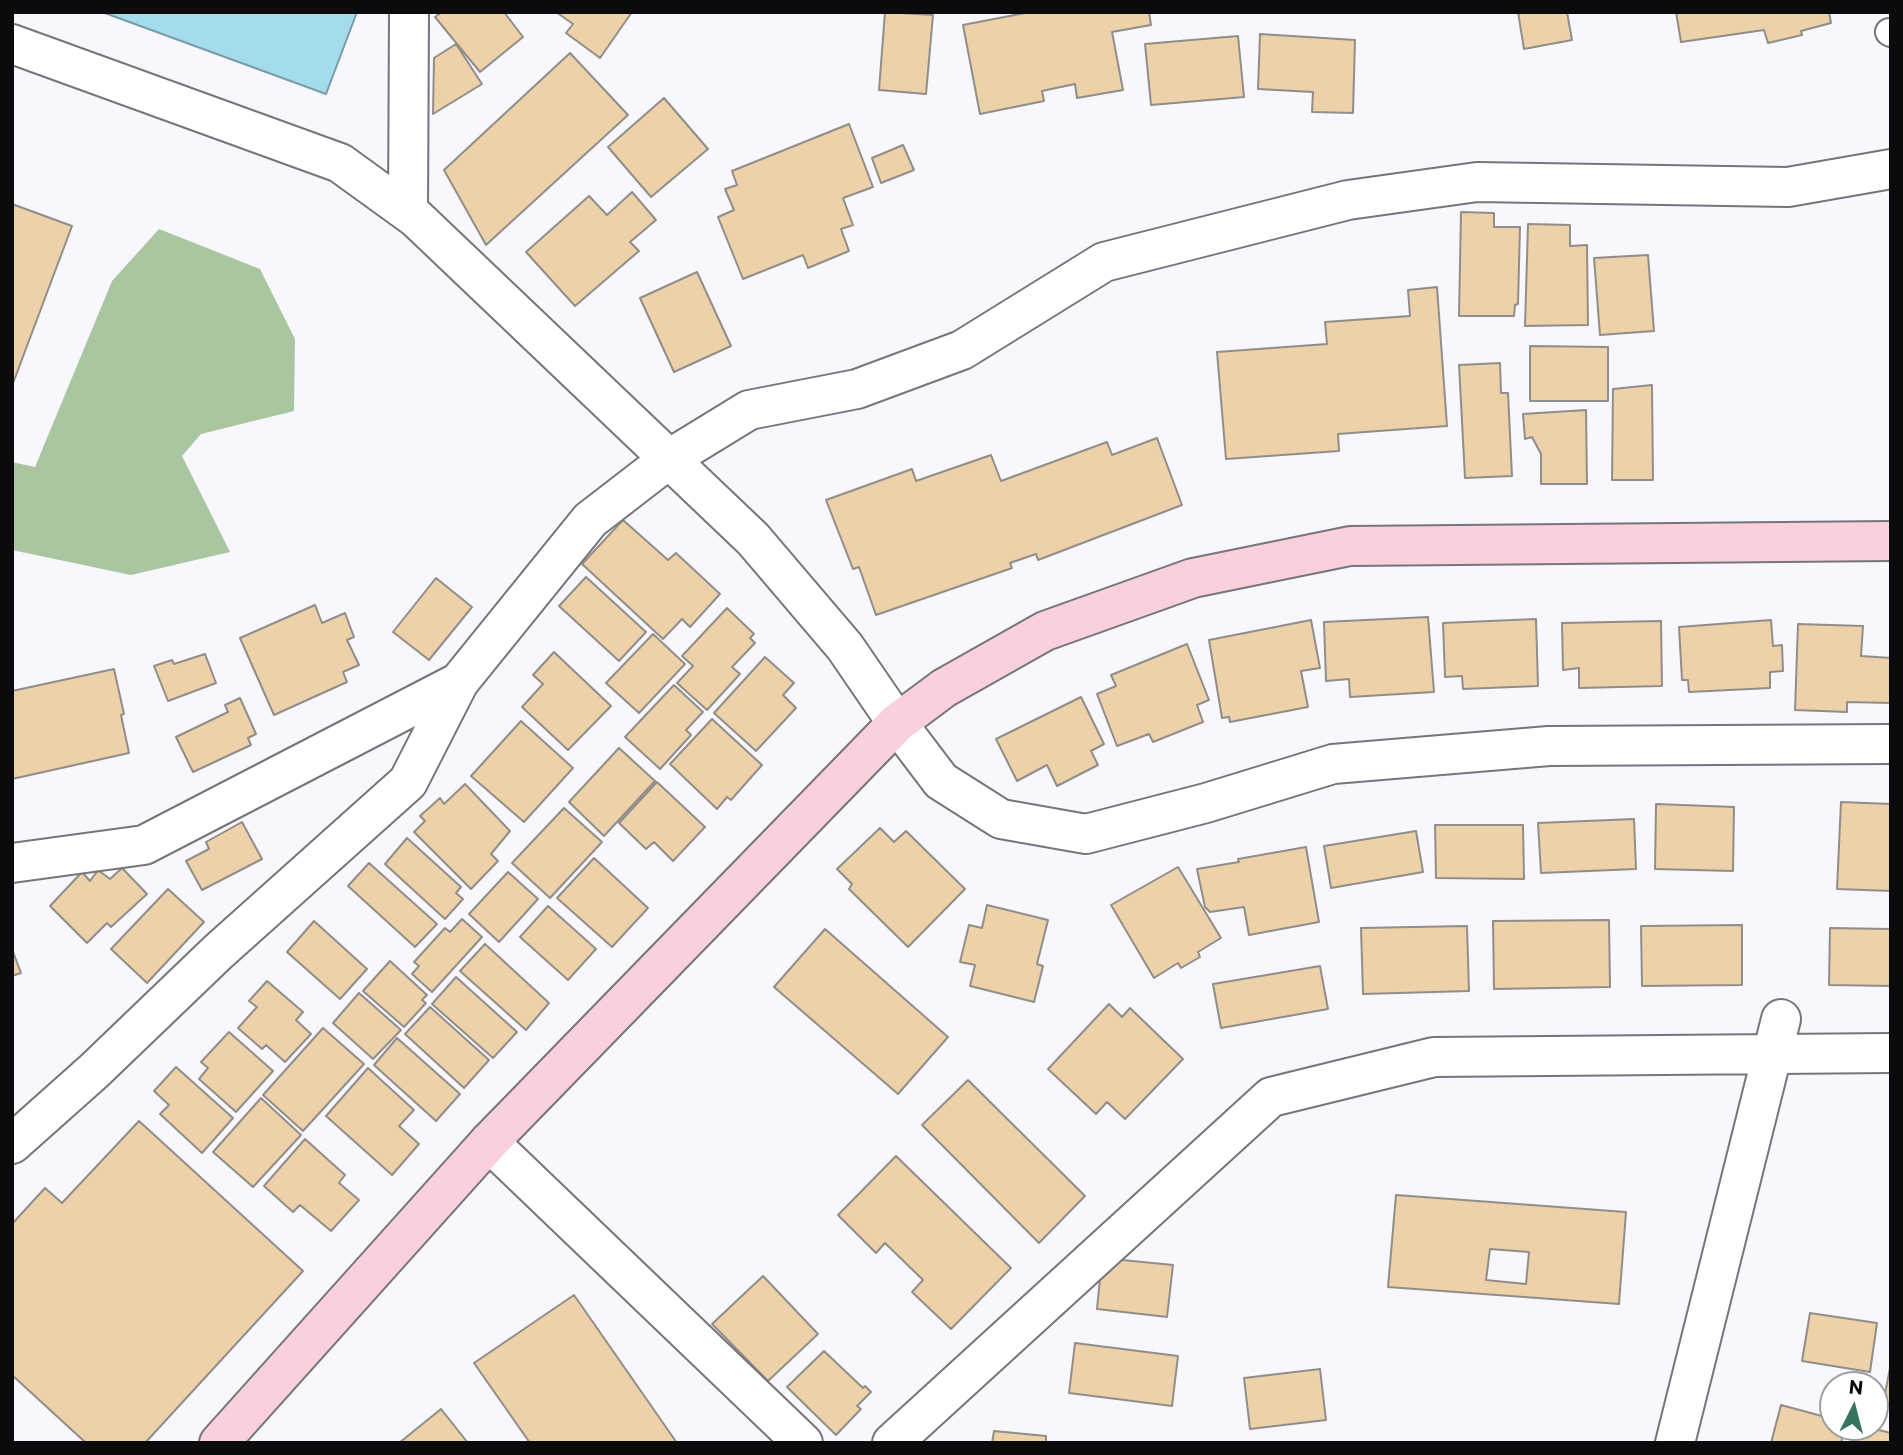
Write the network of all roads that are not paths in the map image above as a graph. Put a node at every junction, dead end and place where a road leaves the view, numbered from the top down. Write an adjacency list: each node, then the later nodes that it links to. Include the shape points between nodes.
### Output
1 (410, 12): 4 (street)
2 (12, 44): 4 (street, via 340,163)
3 (1891, 169): 5 (street, via 1788,187 1477,182 1348,200 1104,262 962,350 857,389 748,410)
4 (408, 211): 5 (street)
5 (669, 459): 7 (street, via 590,520); 8 (street, via 753,539 845,647)
6 (1891, 541): 8 (street, via 1350,546 1193,578 1045,631 944,688)
7 (459, 682): 10 (street, via 144,845); 14 (street, via 408,782)
8 (897, 723): 9 (street, via 941,781 1001,818 1086,834 1334,764 1549,746 1778,761); 13 (street)
9 (1891, 744)
10 (12, 863)
11 (1777, 1036): 12 (street); 17 (street, via 1434,1057 1271,1097); 18 (street)
12 (1891, 1053)
13 (489, 1142): 15 (street); 16 (street)
14 (12, 1144)
15 (219, 1443)
16 (803, 1443)
17 (892, 1443)
18 (1675, 1443)

